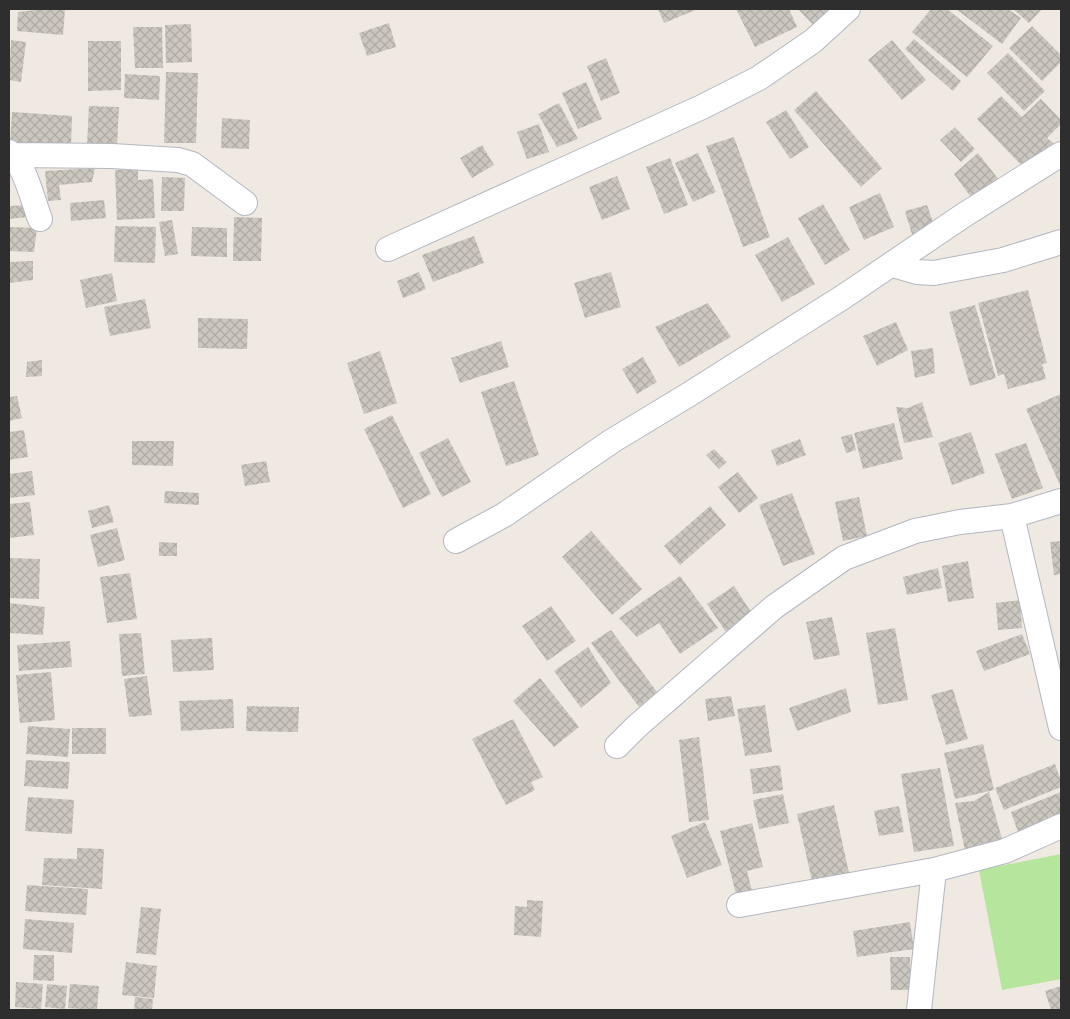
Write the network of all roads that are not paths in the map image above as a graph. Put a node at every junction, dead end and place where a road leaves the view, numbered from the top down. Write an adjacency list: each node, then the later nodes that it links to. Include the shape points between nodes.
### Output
1 (848, 9): 7 (street, via 813,41 759,78)
2 (11, 154): 4 (street, via 178,160 192,164); 5 (street, via 20,167)
3 (1061, 154): 8 (street, via 964,215)
4 (244, 204)
5 (40, 219)
6 (1061, 242): 8 (street, via 1003,260 934,273)
7 (388, 249)
8 (893, 265): 11 (street, via 612,441 504,515)
9 (1061, 501): 10 (street)
10 (1012, 516): 12 (street); 13 (street, via 915,530 844,558 774,607)
11 (456, 541)
12 (1061, 728)
13 (617, 746)
14 (1061, 826): 15 (street, via 1004,851)
15 (934, 870): 16 (street); 17 (street)
16 (739, 905)
17 (919, 1010)

